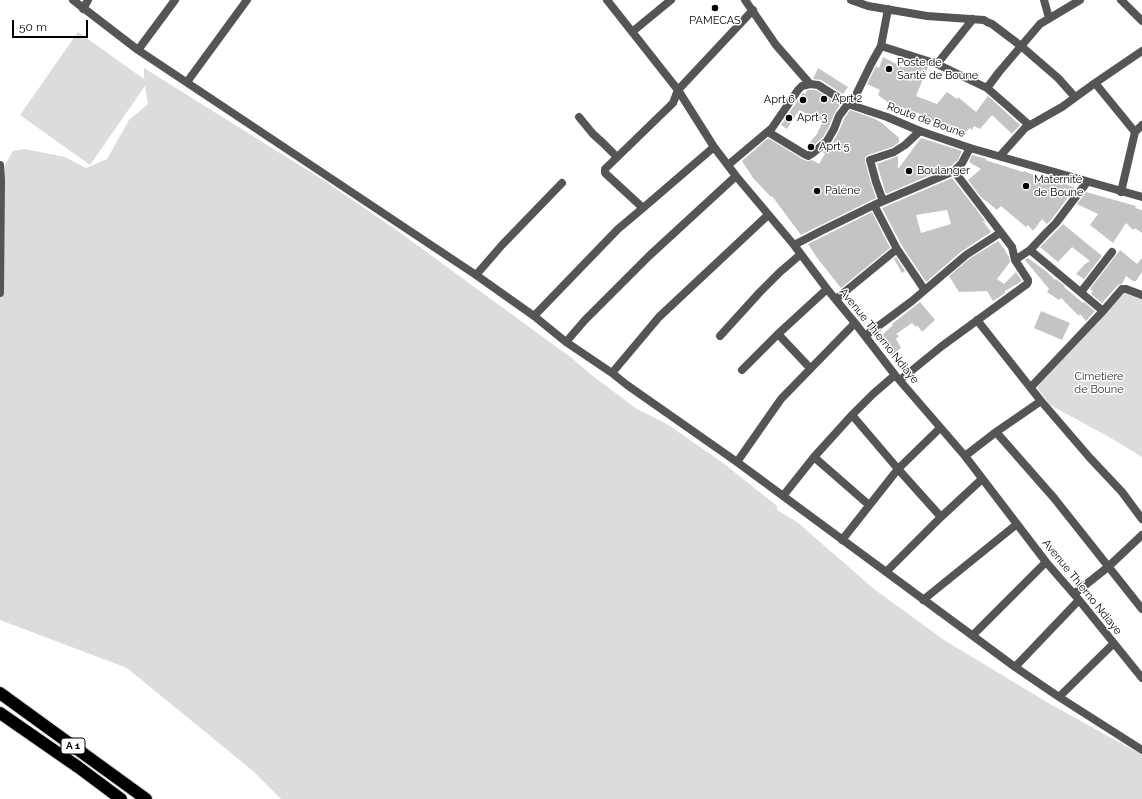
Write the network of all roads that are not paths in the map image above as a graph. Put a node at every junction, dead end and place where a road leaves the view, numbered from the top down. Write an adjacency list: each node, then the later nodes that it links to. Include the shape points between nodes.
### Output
1 (72, 0): 12 (street)
2 (88, 0): 12 (street)
3 (175, 0): 21 (street)
4 (247, 0): 24 (street)
5 (607, 0): 18 (street, Avenue Thierno Ndiaye)
6 (671, 0): 18 (street)
7 (746, 0): 14 (street, Route de Boune)
8 (851, 0): 13 (street)
9 (1044, 0): 15 (street)
10 (1080, 0): 15 (street)
11 (1121, 0): 17 (street)
12 (83, 9): 21 (street)
13 (888, 9): 16 (street, via 927,16); 19 (street)
14 (753, 10): 26 (street, Route de Boune, via 776,45); 28 (street)
15 (1049, 18): 20 (street, via 1040,24)
16 (973, 19): 20 (street, via 992,24); 23 (street)
17 (1142, 21)
18 (632, 32): 28 (street, Avenue Thierno Ndiaye)
19 (882, 46): 23 (street); 30 (street, via 854,99)
20 (1021, 46): 27 (street); 29 (street, via 1058,78)
21 (138, 50): 24 (street)
22 (1141, 55): 25 (street)
23 (937, 64): 27 (street)
24 (188, 82): 59 (street)
25 (1095, 83): 29 (street); 33 (street)
26 (810, 84): 30 (street, Route de Boune, via 818,85); 35 (street, via 798,90)
27 (987, 88): 32 (street)
28 (678, 90): 36 (street, Avenue Thierno Ndiaye); 39 (street, via 673,103)
29 (1075, 97): 32 (street)
30 (848, 104): 34 (street, Route de Boune); 35 (street, via 827,141 810,155 806,156)
31 (579, 117): 39 (street)
32 (1029, 125): 38 (street)
33 (1139, 130): 46 (street)
34 (920, 131): 37 (street, Route de Boune); 48 (street, via 894,152 870,160)
35 (768, 132): 41 (street)
36 (714, 147): 41 (street, Avenue Thierno Ndiaye); 50 (street)
37 (970, 148): 38 (street, Route de Boune); 42 (street, via 962,163)
38 (1000, 156): 44 (street, Route de Boune)
39 (616, 158): 50 (street, via 605,169 605,173)
40 (0, 165): 62 (street)
41 (728, 165): 43 (street, Avenue Thierno Ndiaye)
42 (954, 170): 48 (street); 52 (street)
43 (736, 176): 51 (street, Avenue Thierno Ndiaye); 73 (street, via 649,256 595,309)
44 (1087, 182): 46 (street, Route de Boune); 55 (street, via 1056,223)
45 (562, 183): 59 (street)
46 (1121, 192): 47 (street, Route de Boune)
47 (1142, 197)
48 (883, 201): 49 (street)
49 (874, 205): 53 (street); 54 (street)
50 (643, 208): 67 (street)
51 (768, 215): 53 (street, Avenue Thierno Ndiaye); 76 (street, via 659,317)
52 (1000, 233): 58 (street, via 1012,247); 61 (street, via 966,255)
53 (794, 245): 57 (street, Avenue Thierno Ndiaye)
54 (897, 249): 61 (street); 65 (street)
55 (1030, 250): 58 (street); 63 (street)
56 (1112, 252): 63 (street)
57 (801, 254): 60 (street, Avenue Thierno Ndiaye); 71 (street, via 775,277)
58 (1015, 260): 68 (street, via 1028,280 1026,284)
59 (476, 275): 67 (street)
60 (827, 289): 65 (street, Avenue Thierno Ndiaye); 70 (street)
61 (924, 289): 72 (street)
62 (0, 292)
63 (1081, 292): 66 (street)
64 (1142, 293): 66 (street, via 1122,289)
65 (836, 299): 69 (street, Avenue Thierno Ndiaye)
66 (1103, 311): 78 (street)
67 (534, 316): 73 (street)
68 (977, 320): 77 (street); 78 (street)
69 (855, 323): 72 (street, Avenue Thierno Ndiaye); 74 (street)
70 (778, 334): 74 (street); 75 (street)
71 (720, 336)
72 (866, 336): 77 (street, Avenue Thierno Ndiaye)
73 (566, 342): 76 (street)
74 (810, 368): 85 (street, via 781,399)
75 (742, 370)
76 (612, 373): 85 (street)
77 (897, 377): 80 (street, via 873,394); 81 (street, Avenue Thierno Ndiaye)
78 (1031, 388): 79 (street)
79 (1041, 400): 82 (street); 91 (street, via 1122,492)
80 (852, 415): 84 (street); 86 (street)
81 (940, 428): 83 (street, Avenue Thierno Ndiaye); 86 (street)
82 (996, 432): 83 (street); 96 (street, via 1054,498)
83 (965, 456): 87 (street, Avenue Thierno Ndiaye)
84 (814, 457): 88 (street); 89 (street)
85 (737, 462): 88 (street)
86 (898, 469): 89 (street); 90 (street)
87 (982, 479): 90 (street); 92 (street, Avenue Thierno Ndiaye)
88 (783, 496): 94 (street)
89 (869, 505): 94 (street)
90 (941, 517): 97 (street)
91 (1142, 519)
92 (1017, 524): 95 (street, Avenue Thierno Ndiaye); 99 (street)
93 (1142, 535): 96 (street)
94 (842, 540): 97 (street)
95 (1046, 562): 98 (street, Avenue Thierno Ndiaye); 101 (street)
96 (1108, 566): 98 (street); 100 (street)
97 (886, 572): 99 (street)
98 (1077, 597): 102 (street, Avenue Thierno Ndiaye); 103 (street)
99 (924, 600): 101 (street)
100 (1142, 608)
101 (973, 635): 103 (street)
102 (1114, 644): 104 (street, Avenue Thierno Ndiaye); 106 (street)
103 (1015, 667): 106 (street)
104 (1142, 678)
105 (0, 693): 110 (highway, A 1)
106 (1059, 697): 108 (street)
107 (0, 713): 109 (highway, A 1)
108 (1142, 750)
109 (121, 799)
110 (146, 799)

